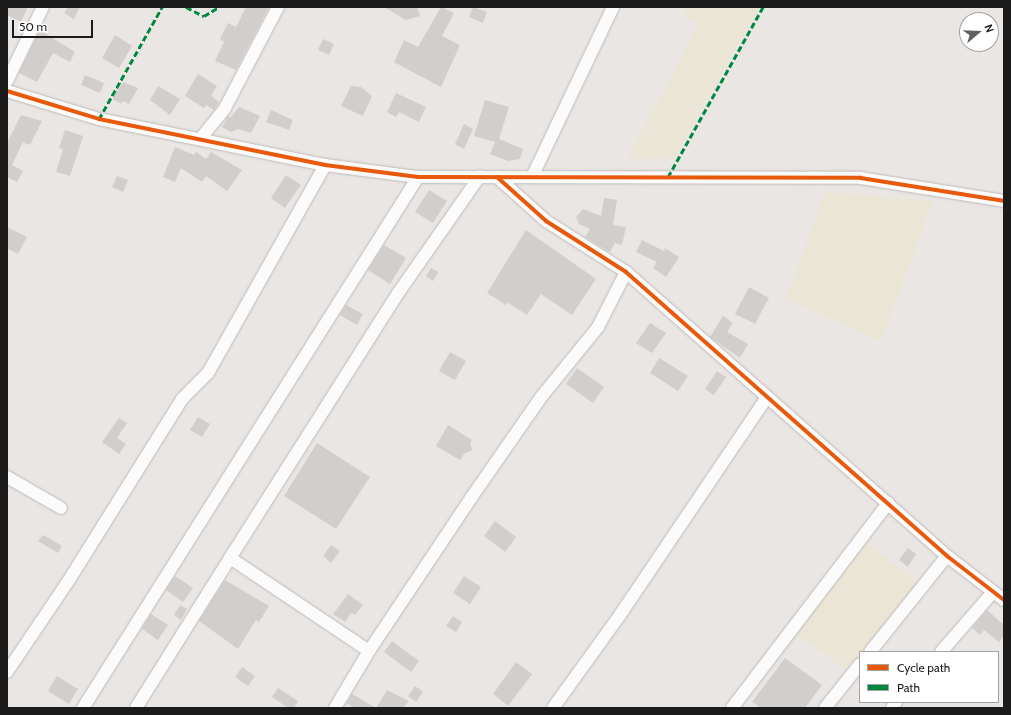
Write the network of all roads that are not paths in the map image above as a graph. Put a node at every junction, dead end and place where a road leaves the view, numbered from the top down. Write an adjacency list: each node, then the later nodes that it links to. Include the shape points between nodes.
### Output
1 (43, 7): 4 (street)
2 (278, 7): 6 (street, via 225,108)
3 (612, 7): 11 (street)
4 (7, 81)
5 (7, 91): 6 (street, via 99,118)
6 (201, 138): 7 (street)
7 (325, 165): 9 (street); 26 (street, via 208,373 182,399 69,580)
8 (480, 176): 9 (street); 10 (street); 19 (street, via 400,292)
9 (418, 177): 27 (street)
10 (497, 177): 11 (street); 13 (street, via 546,221)
11 (532, 177): 12 (street, via 861,178)
12 (1004, 201)
13 (626, 272): 14 (street); 22 (street, via 598,327 533,409)
14 (767, 397): 16 (street); 30 (street, via 620,615)
15 (7, 477): 17 (street)
16 (888, 503): 18 (street); 31 (street)
17 (61, 508)
18 (947, 556): 20 (street); 23 (street)
19 (230, 558): 22 (street); 28 (street)
20 (993, 592): 21 (street); 24 (street)
21 (1004, 600)
22 (369, 650): 29 (street)
23 (871, 651)
24 (941, 651)
25 (859, 665): 32 (street)
26 (7, 672)
27 (83, 708)
28 (136, 708)
29 (335, 708)
30 (553, 708)
31 (732, 708)
32 (825, 708)

